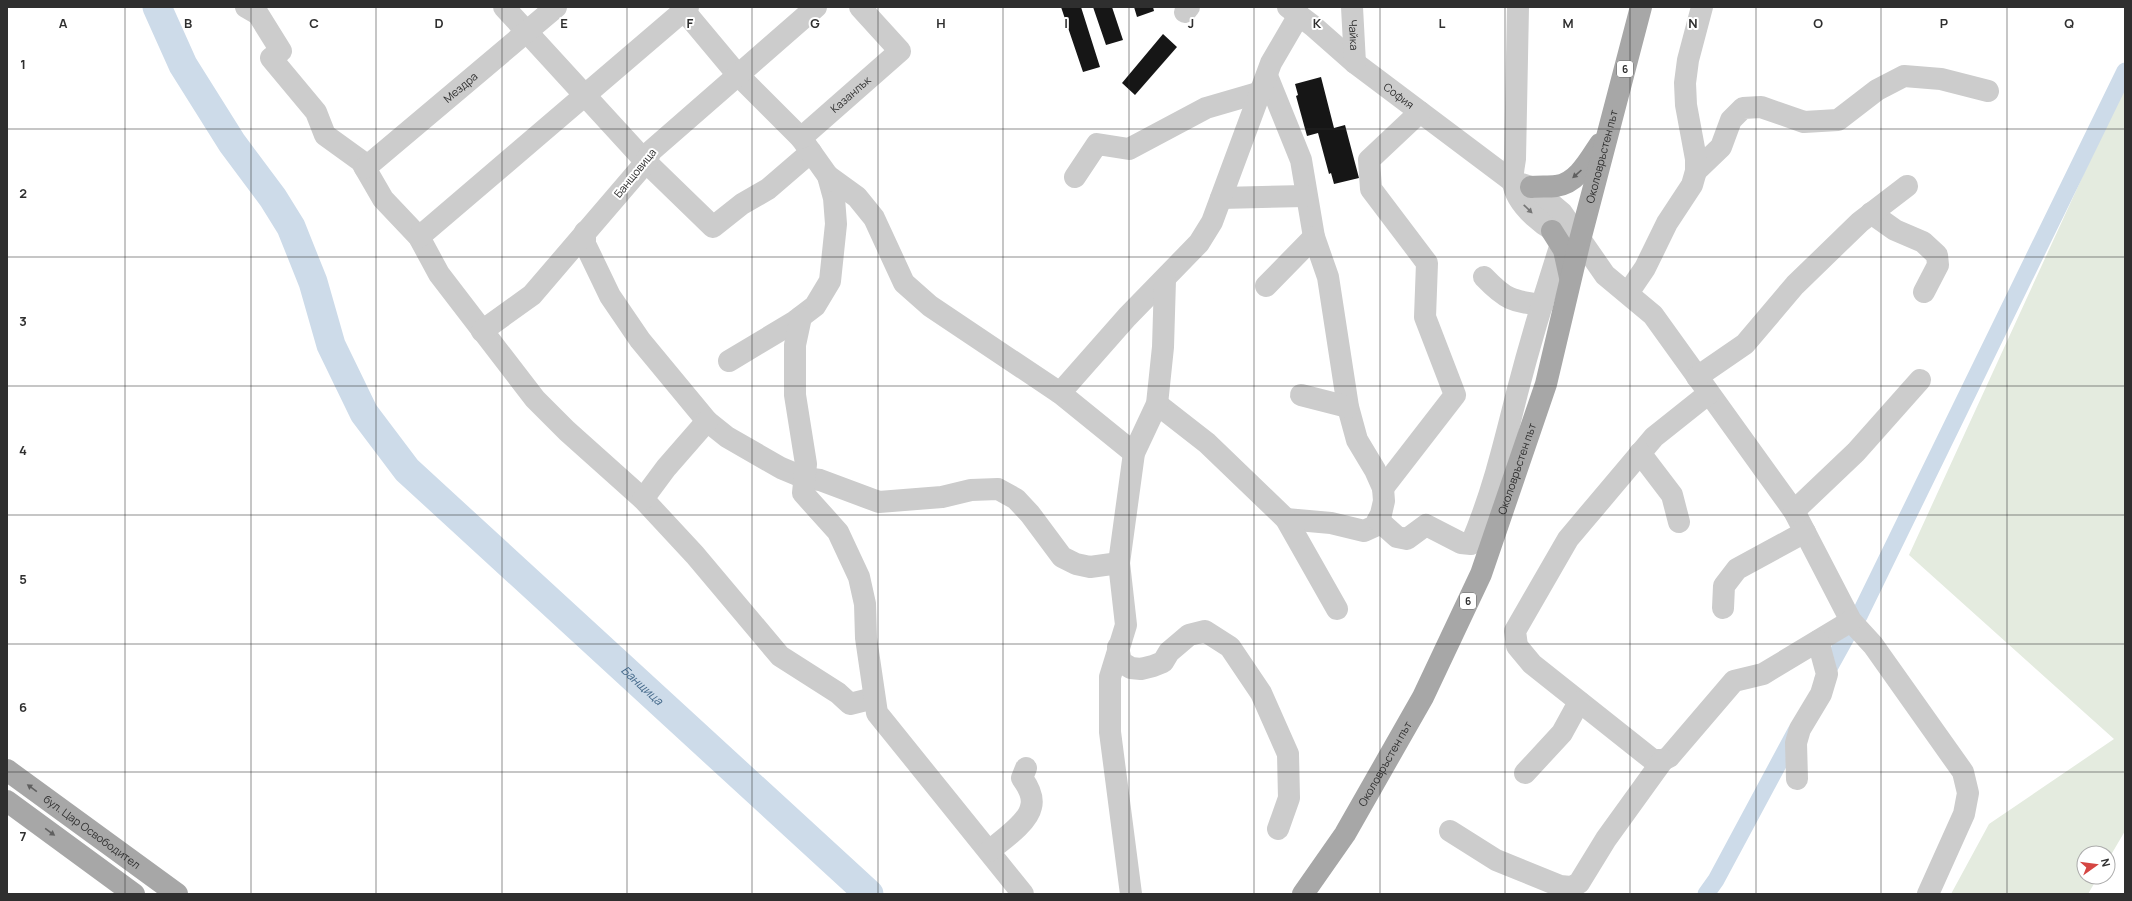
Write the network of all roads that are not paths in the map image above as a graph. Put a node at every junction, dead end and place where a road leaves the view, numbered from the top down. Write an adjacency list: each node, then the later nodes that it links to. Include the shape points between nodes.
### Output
1 (504, 7): 12 (street)
2 (556, 7): 12 (street, Мездра)
3 (816, 7): 14 (street, Банщовица)
4 (860, 7): 20 (street, Казанлък, via 900,51)
5 (1352, 7): 13 (street, Чайка)
6 (1518, 7): 26 (street, via 1515,159)
7 (1641, 7): 19 (main road, Околовръстен път / 6)
8 (1702, 7): 23 (street, via 1688,60 1685,83)
9 (685, 8): 14 (street); 17 (street)
10 (258, 9): 22 (street, via 281,50 271,58 316,112 325,135 361,161)
11 (1294, 11): 13 (street, София); 15 (street)
12 (528, 32): 17 (street); 22 (street, Мездра)
13 (1355, 63): 18 (street, София)
14 (738, 74): 20 (street); 21 (street, Банщовица, via 651,151)
15 (1264, 84): 25 (street, via 1206,108 1129,150 1097,144); 28 (street, via 1301,160); 29 (street)
16 (1988, 90): 23 (street, via 1941,79 1904,76 1877,90 1838,120 1804,122 1761,107 1744,108 1731,120 1721,147)
17 (586, 96): 21 (street); 32 (street)
18 (1420, 112): 26 (street, София); 54 (street, via 1369,160 1371,189 1427,263 1425,317 1454,395)
19 (1608, 131): 26 (main road, one-way to 26, via 1581,171 1569,181 1558,186); 34 (main road, Околовръстен път / 6)
20 (806, 145): 21 (street, Казанлък, via 768,189 742,204 713,227); 24 (street)
21 (646, 162): 31 (street, Банщовица)
22 (365, 168): 32 (street, via 383,199)
23 (1696, 171): 39 (street, via 1692,185 1667,223 1645,268)
24 (828, 176): 41 (street, via 834,198 836,224 830,281 815,306); 46 (street, via 857,197 874,218 904,283 930,306)
25 (1075, 177)
26 (1522, 184): 34 (street, one-way to 34, via 1522,204); 34 (street, София, via 1562,213)
27 (1907, 186): 30 (street)
28 (1305, 196): 29 (street); 33 (street)
29 (1221, 198): 36 (street, via 1212,222 1199,243)
30 (1871, 213): 38 (street, via 1895,230 1923,242 1937,254 1938,265); 45 (street, via 1795,285 1744,344)
31 (585, 232): 42 (street, Банщовица, via 532,295); 50 (street, via 585,244 610,296 640,340)
32 (419, 237): 42 (street, via 439,274)
33 (1314, 237): 37 (street); 49 (street, via 1328,277)
34 (1564, 238): 39 (street); 40 (street); 82 (main road, Околовръстен път / 6, via 1572,282 1546,384 1482,574 1423,697 1345,834)
35 (1484, 277): 40 (street, via 1499,293 1512,301)
36 (1165, 280): 46 (street, via 1127,317); 48 (street, via 1163,347)
37 (1266, 286)
38 (1924, 292)
39 (1628, 293): 45 (street, via 1653,315)
40 (1542, 306): 58 (street, via 1504,448 1471,544 1461,543 1426,525 1407,539 1397,537)
41 (801, 317): 43 (street); 53 (street, via 795,345 795,395 806,464)
42 (482, 330): 55 (street, via 535,399 567,432)
43 (729, 361)
44 (1920, 380): 56 (street, via 1856,452)
45 (1702, 385): 52 (street); 56 (street)
46 (1060, 393): 51 (street)
47 (1301, 395): 49 (street)
48 (1157, 404): 51 (street); 57 (street, via 1207,443)
49 (1348, 406): 54 (street, via 1357,440)
50 (707, 421): 53 (street, via 727,437 780,468); 55 (street)
51 (1134, 453): 61 (street)
52 (1640, 453): 59 (street, via 1672,495); 68 (street, via 1568,539 1515,631 1517,646 1532,664)
53 (805, 478): 61 (street, via 820,480 879,502 942,498 971,490 998,489 1021,504 1062,557 1090,567); 67 (street, via 804,492 838,532 859,577 865,604 866,638)
54 (1383, 488): 58 (street, via 1384,501)
55 (643, 499): 67 (street, via 695,555 780,656 838,693 850,704)
56 (1794, 511): 60 (street)
57 (1286, 519): 58 (street, via 1332,523 1364,531 1375,526); 63 (street)
58 (1378, 520)
59 (1679, 522)
60 (1805, 532): 62 (street, via 1737,569 1724,586); 64 (street)
61 (1119, 563): 65 (street, via 1126,625)
62 (1723, 608)
63 (1337, 609)
64 (1851, 621): 66 (street); 83 (street, via 1873,645 1963,772 1968,793 1964,814)
65 (1118, 647): 75 (street, via 1121,662 1131,668 1142,669 1163,662 1169,652 1189,635 1205,631 1230,648 1261,693 1288,754 1289,798); 81 (street, via 1110,677 1110,732)
66 (1823, 657): 69 (street, via 1734,681 1669,756); 73 (street, via 1821,694 1800,729 1796,743)
67 (874, 698): 77 (street, via 877,713)
68 (1579, 702): 69 (street, via 1652,760); 72 (street, via 1562,733)
69 (1662, 760): 76 (street, via 1606,839 1579,883 1571,887 1560,886 1496,860)
70 (1026, 768): 77 (street, via 1022,778 1029,789 1032,807 1021,824)
71 (7, 770): 79 (main road, бул. Цар Освободител, one-way to 71)
72 (1525, 773)
73 (1797, 779)
74 (7, 801): 78 (main road, one-way to 78)
75 (1278, 829)
76 (1450, 831)
77 (989, 851): 80 (street)
78 (134, 894)
79 (177, 894)
80 (1023, 894)
81 (1131, 894)
82 (1303, 894)
83 (1928, 894)

